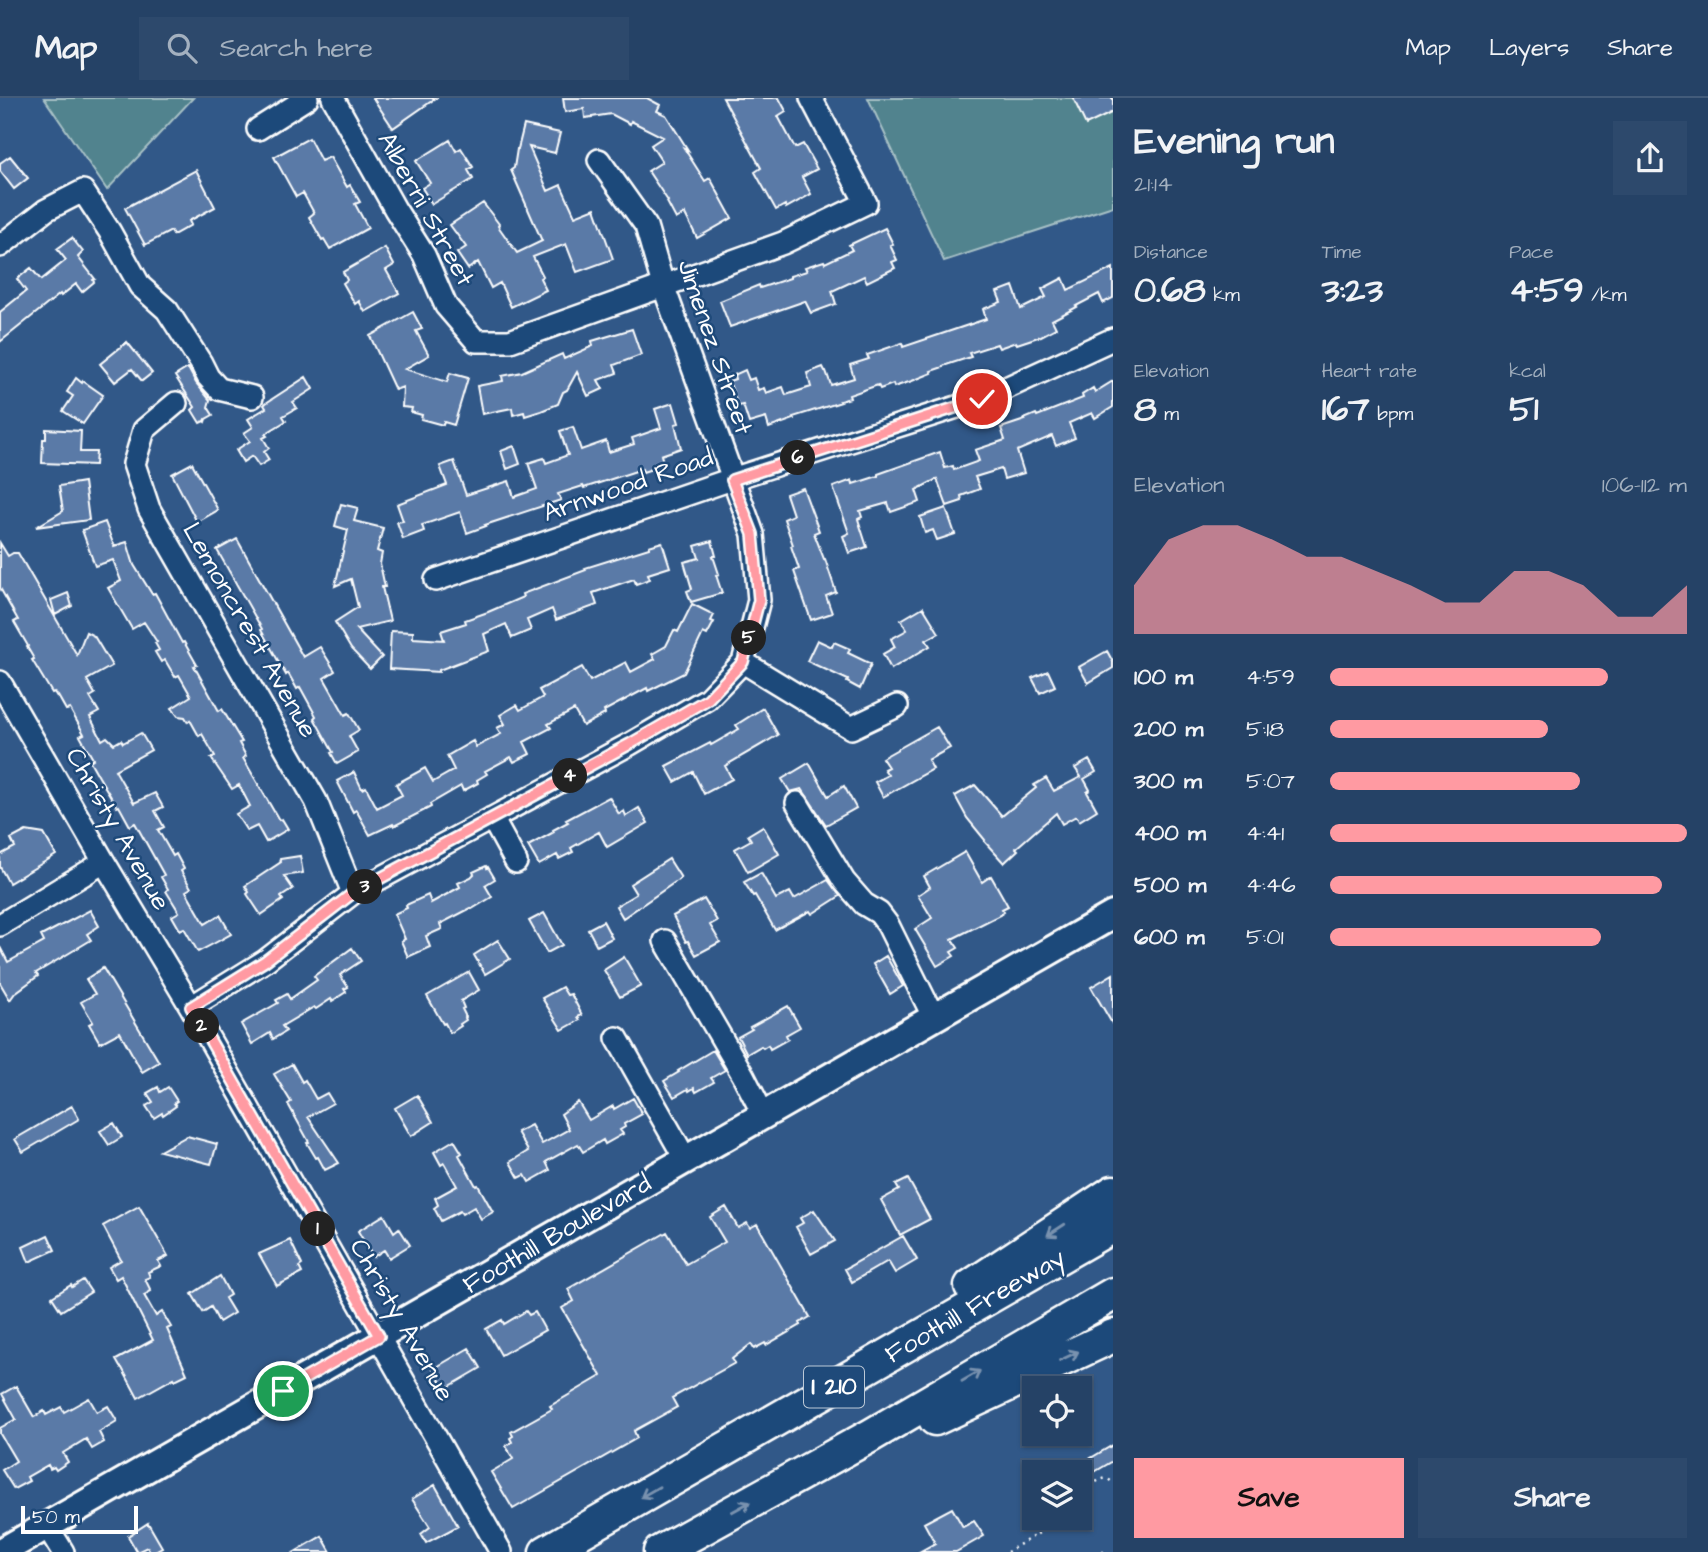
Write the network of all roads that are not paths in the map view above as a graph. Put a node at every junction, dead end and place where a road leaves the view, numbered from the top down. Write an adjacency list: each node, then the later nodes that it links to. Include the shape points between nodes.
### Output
1 (307, 98): 4 (street)
2 (333, 98): 7 (street, Alberni Street, via 424,254 446,306 476,341 510,341)
3 (811, 98): 7 (street, via 866,203 783,243)
4 (258, 129)
5 (599, 160): 7 (street, Jimenez Street, via 646,226)
6 (0, 246): 9 (street, via 46,210 83,191 140,286 167,310 208,377 219,390)
7 (663, 285): 11 (street, Jimenez Street)
8 (1113, 339): 11 (street, Arnwood Road, via 982,399)
9 (252, 397)
10 (176, 403): 21 (street, Lemoncrest Avenue, via 144,430 134,464 149,509 316,801)
11 (732, 480): 12 (street, Arnwood Road); 13 (street, Jimenez Street, via 753,534 759,600)
12 (436, 580)
13 (743, 662): 15 (street, via 851,728); 18 (street, Jimenez Street, via 708,699)
14 (0, 681): 16 (street, Christy Avenue)
15 (897, 706)
16 (7, 709): 19 (street, Christy Avenue)
17 (797, 803): 26 (street, via 844,881 888,925)
18 (492, 818): 20 (street); 21 (street, Jimenez Street)
19 (104, 862): 23 (street); 25 (street, Christy Avenue)
20 (516, 862)
21 (353, 893): 25 (street, Jimenez Street, via 265,961)
22 (1113, 915): 26 (main road, Foothill Boulevard)
23 (0, 925)
24 (665, 941): 28 (street)
25 (191, 1007): 33 (street, Christy Avenue)
26 (934, 1018): 28 (main road, Foothill Boulevard)
27 (617, 1038): 29 (street)
28 (764, 1116): 29 (main road, Foothill Boulevard)
29 (687, 1160): 33 (main road, Foothill Boulevard)
30 (1113, 1192): 36 (highway, one-way to 36)
31 (1113, 1226): 36 (highway, Foothill Freeway / I 210)
32 (1113, 1294): 35 (highway, I 210, one-way to 32)
33 (379, 1336): 37 (main road, Foothill Boulevard); 41 (street, Christy Avenue)
34 (1113, 1336): 35 (highway, one-way to 34, via 920,1426)
35 (870, 1436): 42 (highway, I 210, one-way to 35)
36 (694, 1467): 38 (highway, Foothill Freeway / I 210, one-way to 38)
37 (47, 1526): 39 (main road, Foothill Boulevard); 40 (street)
38 (551, 1549)
39 (1, 1552)
40 (64, 1552)
41 (501, 1552)
42 (660, 1552)

